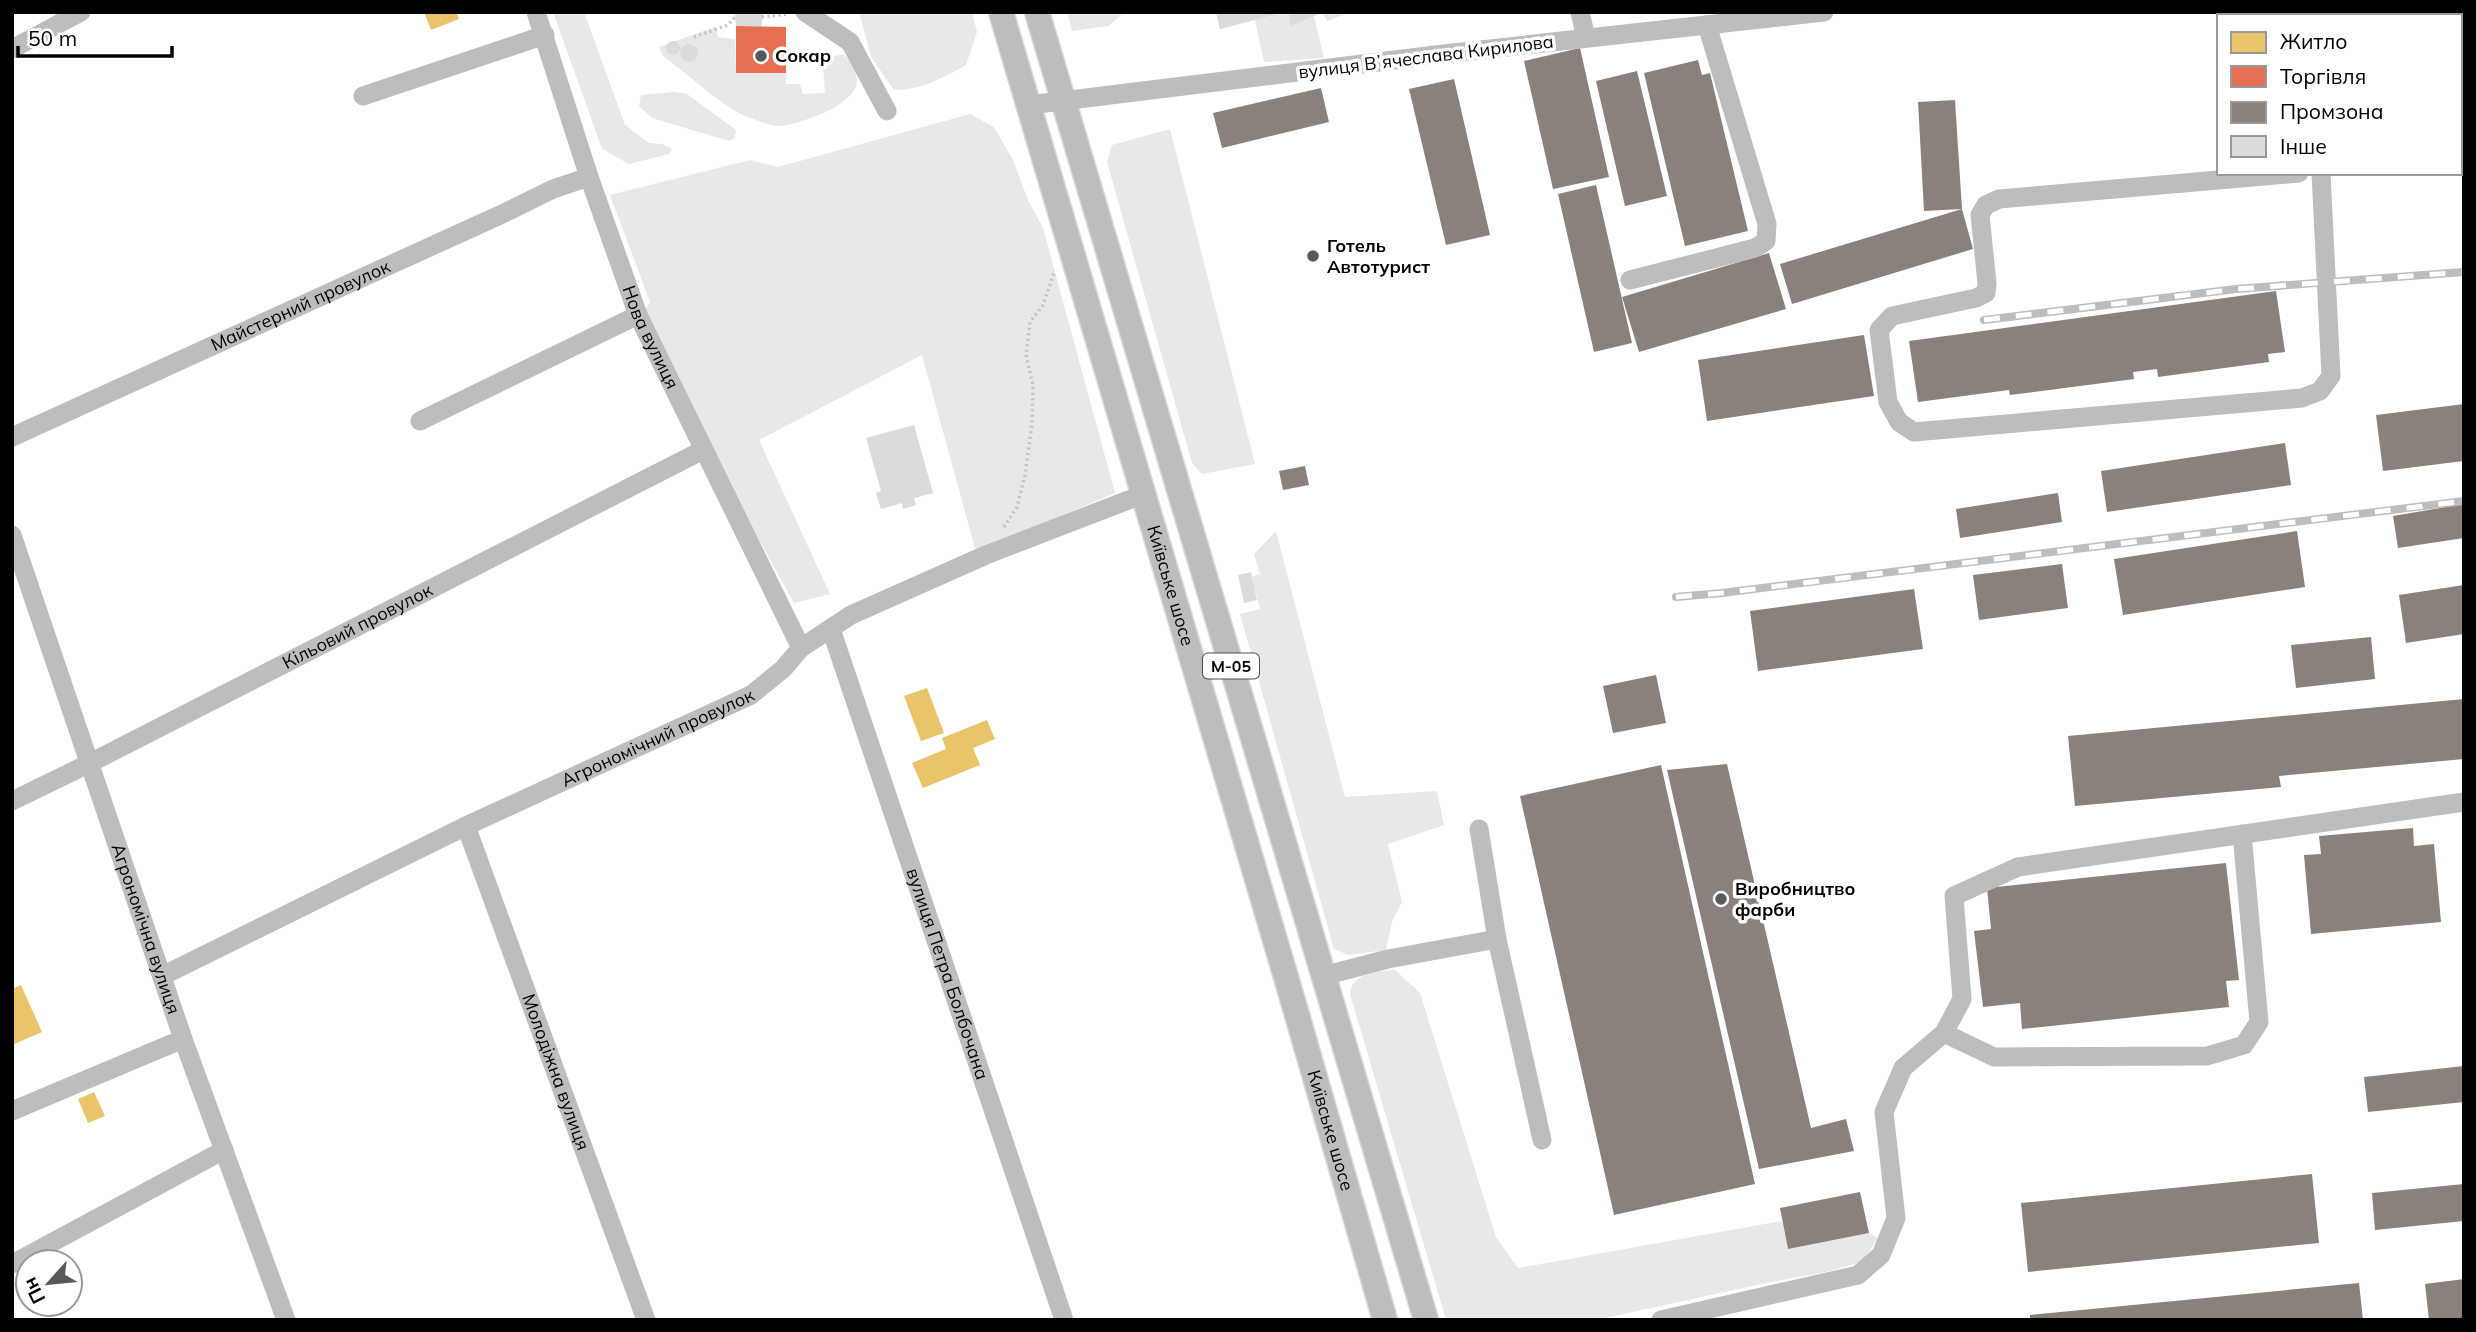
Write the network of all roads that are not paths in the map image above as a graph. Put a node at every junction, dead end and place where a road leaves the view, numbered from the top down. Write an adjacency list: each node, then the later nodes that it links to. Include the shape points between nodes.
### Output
1 (81, 12): 11 (street)
2 (536, 12): 9 (street, Нова вулиця)
3 (806, 12): 15 (street, via 850,42)
4 (1001, 12): 14 (main road, Київське шосе / М-05)
5 (1037, 12): 13 (main road, М-05)
6 (1580, 12): 10 (street)
7 (1824, 12): 8 (street, вулиця Вʼячеслава Кирилова)
8 (1707, 25): 10 (street, вулиця Вʼячеслава Кирилова); 19 (street, via 1767,224 1766,241 1755,248)
9 (545, 35): 12 (street); 18 (street, Нова вулиця)
10 (1586, 38): 13 (street, вулиця Вʼячеслава Кирилова)
11 (12, 49)
12 (363, 96)
13 (1062, 101): 14 (street, вулиця Вʼячеслава Кирилова); 36 (main road, М-05)
14 (1029, 105): 24 (main road, Київське шосе / М-05)
15 (887, 111)
16 (2277, 175): 17 (street, via 1999,199 1986,205 1980,215 1986,293 1892,316 1879,330 1888,402 1899,422 1914,432 2302,398 2320,391 2331,376)
17 (2321, 175)
18 (589, 177): 20 (street, Нова вулиця); 22 (street, Майстерний провулок, via 553,189)
19 (1630, 280)
20 (638, 315): 21 (street); 23 (street, Нова вулиця)
21 (420, 421)
22 (12, 437)
23 (703, 450): 27 (street, Нова вулиця); 28 (street, Кільовий провулок)
24 (1144, 494): 26 (street, Агрономічний провулок, via 986,555 850,615); 46 (main road, Київське шосе / М-05)
25 (12, 535): 28 (street, Агрономічна вулиця)
26 (831, 629): 27 (street, Агрономічний провулок); 45 (street, вулиця Петра Болбочана)
27 (801, 648): 31 (street, Агрономічний провулок, via 783,670 751,695)
28 (88, 764): 29 (street, Кільовий провулок); 35 (street, Агрономічна вулиця)
29 (12, 801)
30 (2464, 802): 33 (street)
31 (467, 826): 35 (street, Агрономічний провулок); 44 (street, Молодіжна вулиця)
32 (1479, 829): 34 (street)
33 (2242, 834): 37 (street, via 2018,867 1954,896 1962,999); 37 (street, via 2259,1021 2244,1045 2207,1056 1994,1057)
34 (1497, 939): 36 (street); 40 (street)
35 (162, 976): 38 (street, Агрономічна вулиця)
36 (1323, 976): 47 (main road, М-05)
37 (1944, 1033): 48 (street, via 1903,1068 1884,1112 1896,1218 1881,1255 1858,1275)
38 (183, 1038): 39 (street); 41 (street, Агрономічна вулиця)
39 (12, 1111)
40 (1542, 1140)
41 (224, 1150): 42 (street); 43 (street, Агрономічна вулиця)
42 (12, 1264)
43 (286, 1320)
44 (646, 1320)
45 (1064, 1320)
46 (1385, 1320)
47 (1426, 1320)
48 (1661, 1320)

